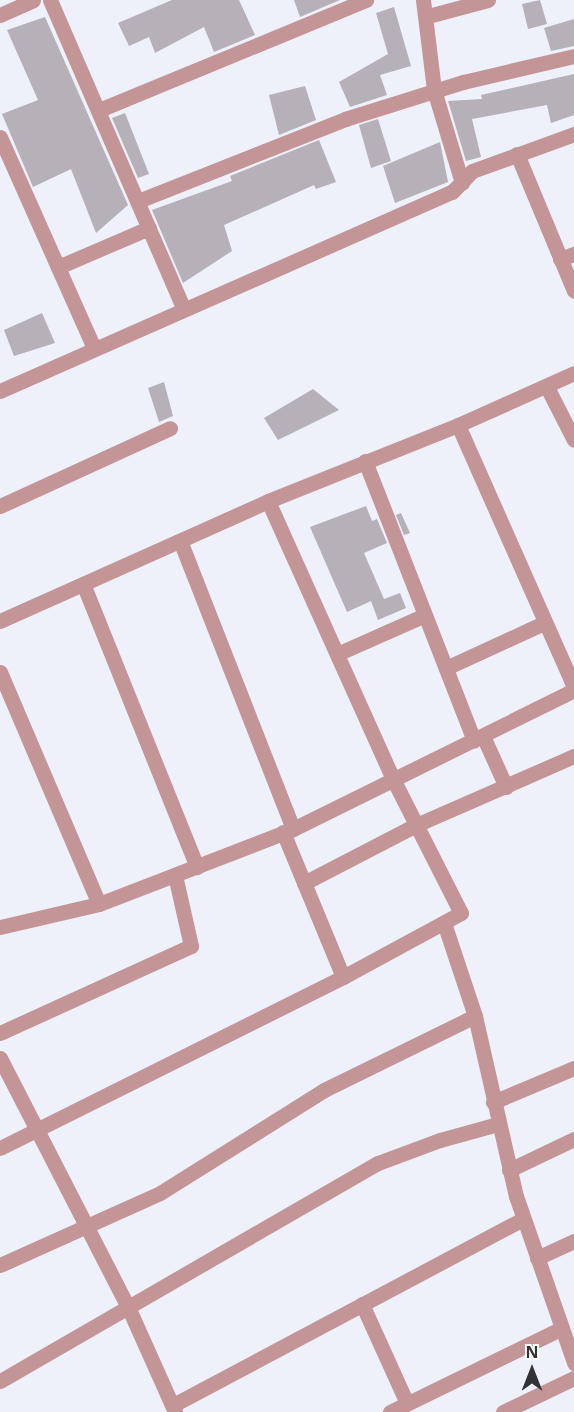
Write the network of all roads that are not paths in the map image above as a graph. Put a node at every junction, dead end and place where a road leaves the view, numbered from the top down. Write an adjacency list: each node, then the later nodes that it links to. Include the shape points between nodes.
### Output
1 (33, 0): 6 (street)
2 (50, 0): 10 (street)
3 (366, 0): 10 (street)
4 (423, 0): 7 (street)
5 (488, 0): 7 (street)
6 (0, 15)
7 (428, 16): 9 (street)
8 (574, 56): 9 (street)
9 (434, 90): 14 (street); 15 (street, via 345,119)
10 (99, 110): 15 (street)
11 (574, 134): 13 (street)
12 (0, 137): 18 (street)
13 (517, 154): 14 (street, via 472,171); 17 (street)
14 (462, 183): 20 (street, via 452,192)
15 (138, 201): 16 (street)
16 (149, 228): 18 (street); 20 (street)
17 (567, 256): 19 (street)
18 (58, 267): 21 (street)
19 (574, 291)
20 (183, 307): 21 (street)
21 (94, 348): 24 (street)
22 (574, 373): 23 (street)
23 (547, 387): 25 (street); 27 (street)
24 (0, 390)
25 (458, 425): 28 (street); 35 (street)
26 (170, 428): 30 (street)
27 (574, 440)
28 (365, 461): 29 (street); 33 (street)
29 (268, 501): 31 (street); 36 (street)
30 (0, 506)
31 (180, 543): 32 (street); 45 (street)
32 (84, 586): 34 (street); 46 (street)
33 (425, 615): 36 (street); 37 (street)
34 (0, 621)
35 (544, 623): 37 (street); 39 (street)
36 (337, 654): 42 (street)
37 (446, 668): 40 (street)
38 (0, 672): 49 (street)
39 (573, 694): 40 (street)
40 (478, 738): 42 (street); 43 (street)
41 (574, 756): 43 (street)
42 (393, 778): 44 (street); 45 (street)
43 (506, 786): 44 (street)
44 (416, 825): 48 (street); 50 (street, via 461,913)
45 (288, 830): 46 (street); 48 (street)
46 (197, 867): 47 (street)
47 (175, 875): 49 (street); 54 (street, via 191,946)
48 (304, 883): 52 (street)
49 (99, 904): 51 (street)
50 (444, 923): 52 (street); 53 (street)
51 (0, 927)
52 (343, 977): 59 (street)
53 (475, 1016): 57 (street); 64 (street, via 324,1090 160,1193)
54 (0, 1033)
55 (0, 1058): 59 (street)
56 (574, 1068): 57 (street)
57 (493, 1102): 58 (street)
58 (498, 1124): 62 (street); 69 (street, via 378,1163)
59 (36, 1132): 61 (street); 64 (street)
60 (574, 1139): 62 (street)
61 (0, 1148)
62 (509, 1170): 63 (street)
63 (523, 1219): 66 (street); 68 (street)
64 (84, 1226): 67 (street); 69 (street)
65 (574, 1241): 66 (street)
66 (537, 1258): 70 (street)
67 (0, 1265)
68 (362, 1304): 74 (street); 75 (street)
69 (129, 1309): 73 (street); 75 (street)
70 (562, 1328): 71 (street); 74 (street)
71 (574, 1361)
72 (574, 1378): 77 (street)
73 (0, 1381)
74 (407, 1403): 76 (street)
75 (174, 1409)
76 (390, 1412)
77 (503, 1412)

